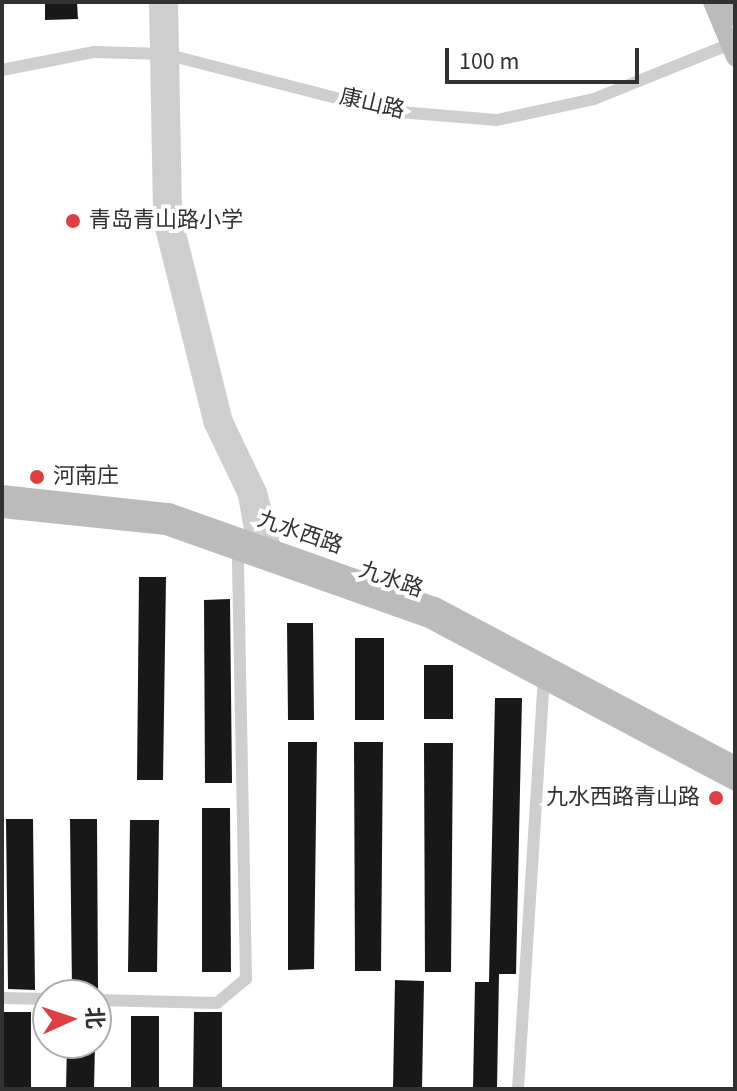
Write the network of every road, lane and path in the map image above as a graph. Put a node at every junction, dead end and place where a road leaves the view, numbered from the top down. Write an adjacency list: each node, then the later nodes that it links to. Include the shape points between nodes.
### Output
1 (157, 2): 7 (street)
2 (170, 2): 7 (street)
3 (712, 2): 6 (main road)
4 (728, 2): 5 (main road)
5 (735, 18)
6 (733, 48): 7 (street, 康山路, via 594,99 497,120 387,111)
7 (159, 56): 8 (street, 康山路, via 94,52); 11 (street, via 161,220 212,424 246,495); 12 (street, via 174,217 225,421)
8 (2, 70)
9 (2, 494): 11 (main road, 九水西路, via 169,512)
10 (2, 509): 11 (main road, via 166,526)
11 (250, 551): 12 (main road, 九水西路); 18 (street, via 246,979 217,1003)
12 (277, 558): 13 (main road, 九水路, via 429,619); 14 (main road, 九水西路, via 435,606)
13 (544, 680): 15 (main road, 九水路); 19 (street)
14 (735, 765)
15 (735, 782)
16 (2, 998): 17 (street)
17 (32, 999)
18 (112, 1000)
19 (518, 1089)

